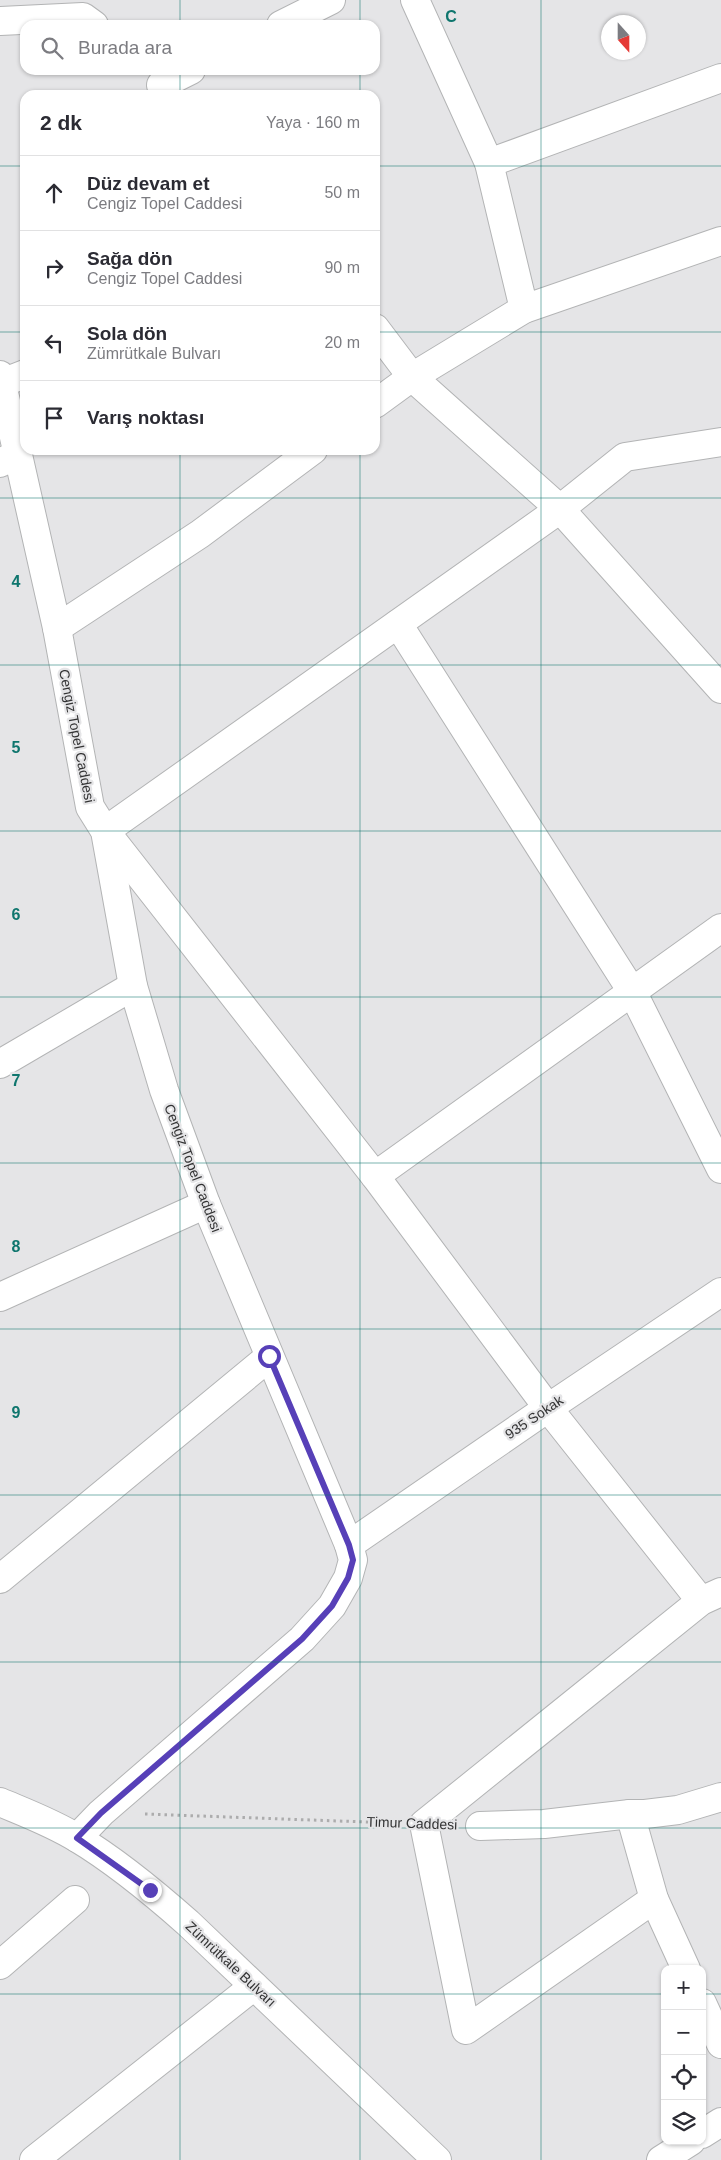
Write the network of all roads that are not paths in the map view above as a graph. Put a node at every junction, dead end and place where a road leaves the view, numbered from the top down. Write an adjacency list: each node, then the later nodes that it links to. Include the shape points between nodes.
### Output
1 (331, 0): 6 (street)
2 (415, 0): 11 (street)
3 (20, 20): 7 (street)
4 (21, 20): 5 (street, via 83,17)
5 (87, 20)
6 (291, 20)
7 (0, 21)
8 (179, 75): 10 (street)
9 (721, 78): 11 (street)
10 (160, 83)
11 (489, 163): 13 (street)
12 (721, 241): 13 (street)
13 (524, 309): 15 (street)
14 (380, 334): 15 (street)
15 (412, 376): 17 (street); 21 (street)
16 (9, 377): 20 (street, Cengiz Topel Caddesi)
17 (380, 400)
18 (721, 442): 21 (street, via 625,457)
19 (306, 455): 23 (street, via 200,534)
20 (8, 458): 23 (street, Cengiz Topel Caddesi)
21 (560, 509): 22 (street); 24 (street)
22 (398, 624): 25 (street); 28 (street)
23 (57, 628): 25 (street, Cengiz Topel Caddesi, via 90,807)
24 (721, 689)
25 (105, 831): 27 (street, Cengiz Topel Caddesi); 31 (street)
26 (721, 928): 28 (street)
27 (133, 986): 29 (street); 32 (street, Cengiz Topel Caddesi, via 164,1090)
28 (632, 993): 30 (street); 31 (street)
29 (0, 1064)
30 (721, 1169)
31 (375, 1176): 36 (street)
32 (206, 1204): 34 (street); 35 (street, Cengiz Topel Caddesi)
33 (721, 1292): 36 (street, 935 Sokak)
34 (0, 1297)
35 (268, 1357): 37 (street, Cengiz Topel Caddesi); 38 (street)
36 (548, 1408): 37 (street, 935 Sokak); 39 (street)
37 (349, 1545): 44 (street, Cengiz Topel Caddesi, via 353,1560 348,1578 332,1606 302,1639 101,1813)
38 (0, 1579)
39 (711, 1596): 45 (street, via 424,1824 466,2030)
40 (721, 1797): 42 (street, via 678,1810)
41 (0, 1802): 44 (street, Zümrütkale Bulvarı)
42 (630, 1814): 43 (street, via 544,1824); 45 (street)
43 (480, 1826)
44 (77, 1838): 49 (street, Zümrütkale Bulvarı, via 150,1890)
45 (654, 1899): 48 (street)
46 (75, 1900): 47 (street)
47 (0, 1965)
48 (684, 1965)
49 (254, 1986): 55 (street); 56 (street, Zümrütkale Bulvarı)
50 (705, 2010): 51 (street)
51 (721, 2044)
52 (721, 2122): 53 (street)
53 (706, 2131)
54 (685, 2145): 57 (street)
55 (34, 2160)
56 (437, 2160)
57 (662, 2160)

